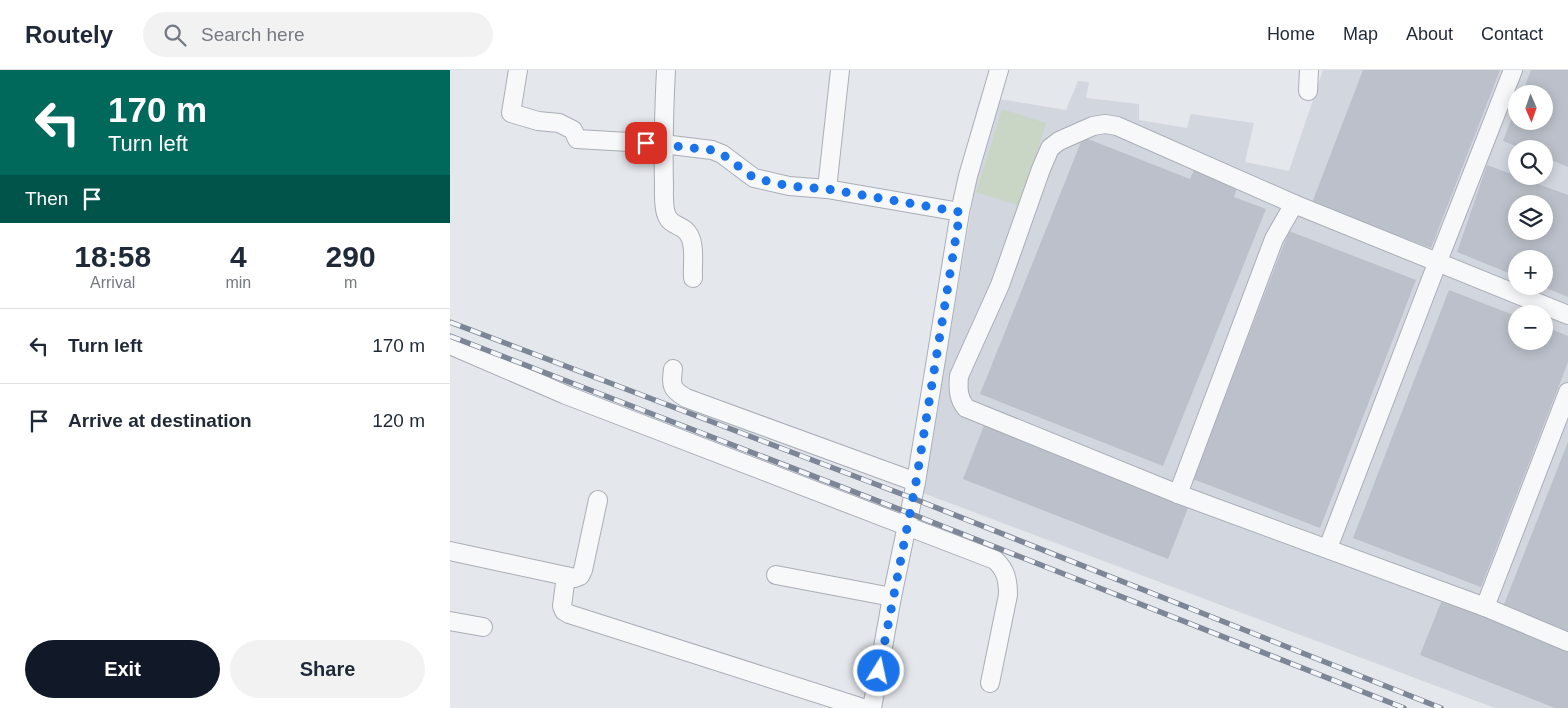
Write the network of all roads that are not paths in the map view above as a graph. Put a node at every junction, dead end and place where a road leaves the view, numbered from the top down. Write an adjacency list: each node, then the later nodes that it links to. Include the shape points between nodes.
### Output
1 (518, 70): 8 (street, via 511,113 559,123 573,130 577,139)
2 (666, 70): 8 (street)
3 (840, 70): 9 (street)
4 (999, 70): 11 (street, via 970,166)
5 (1309, 70): 7 (street)
6 (1513, 70): 12 (street)
7 (1308, 91)
8 (663, 144): 9 (street, via 712,150 754,178 789,186); 13 (street, via 667,217 690,237)
9 (827, 189): 11 (street)
10 (1294, 204): 12 (street); 19 (street, via 1274,239); 19 (street, via 1117,126 1105,124 1059,141 1050,148 1040,169 1000,285 959,376 960,400 966,408)
11 (960, 212): 18 (street)
12 (1438, 261): 14 (street); 22 (street)
13 (692, 278)
14 (1568, 314)
15 (450, 345): 21 (street, via 566,395)
16 (673, 369): 18 (street, via 673,388 686,398)
17 (1568, 392): 27 (street)
18 (916, 482): 21 (street)
19 (1178, 494): 22 (street)
20 (598, 500): 25 (street, via 583,570 575,578)
21 (906, 524): 26 (street); 31 (street, via 986,555 1002,566 1008,580 1008,595)
22 (1328, 548): 27 (street)
23 (450, 551): 25 (street)
24 (776, 575): 26 (street)
25 (566, 576): 32 (street, via 562,606 569,614)
26 (892, 597): 33 (street)
27 (1484, 607): 30 (street)
28 (450, 621): 29 (street)
29 (483, 627)
30 (1568, 642)
31 (990, 682)
32 (862, 708)
33 (872, 708)

